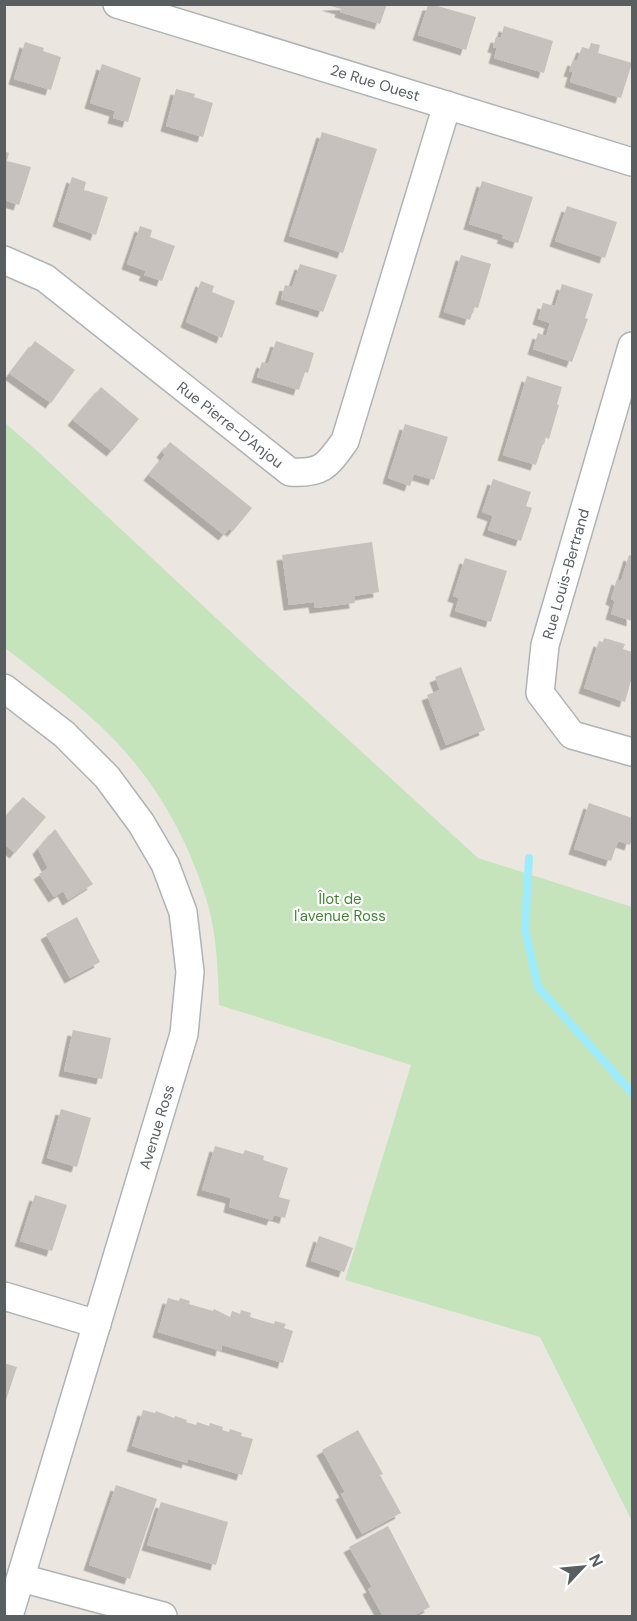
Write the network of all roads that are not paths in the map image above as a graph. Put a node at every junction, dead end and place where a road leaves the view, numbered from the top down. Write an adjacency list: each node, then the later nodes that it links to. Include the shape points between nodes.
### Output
1 (126, 6): 2 (street, 2e Rue Ouest)
2 (447, 105): 3 (street, 2e Rue Ouest); 4 (street, Rue Pierre-D'Anjou, via 345,441 328,464 309,473 290,472 45,278)
3 (633, 162)
4 (4, 260)
5 (633, 346): 7 (street, Rue Louis-Bertrand, via 545,645 540,693 572,735)
6 (4, 688): 9 (street, Avenue Ross, via 64,734 107,777 165,864 183,912 190,972 184,1034)
7 (633, 752)
8 (4, 1296): 9 (street)
9 (97, 1324): 10 (street, Avenue Ross)
10 (21, 1578): 11 (street, Avenue Ross); 12 (street)
11 (9, 1617)
12 (163, 1617)

